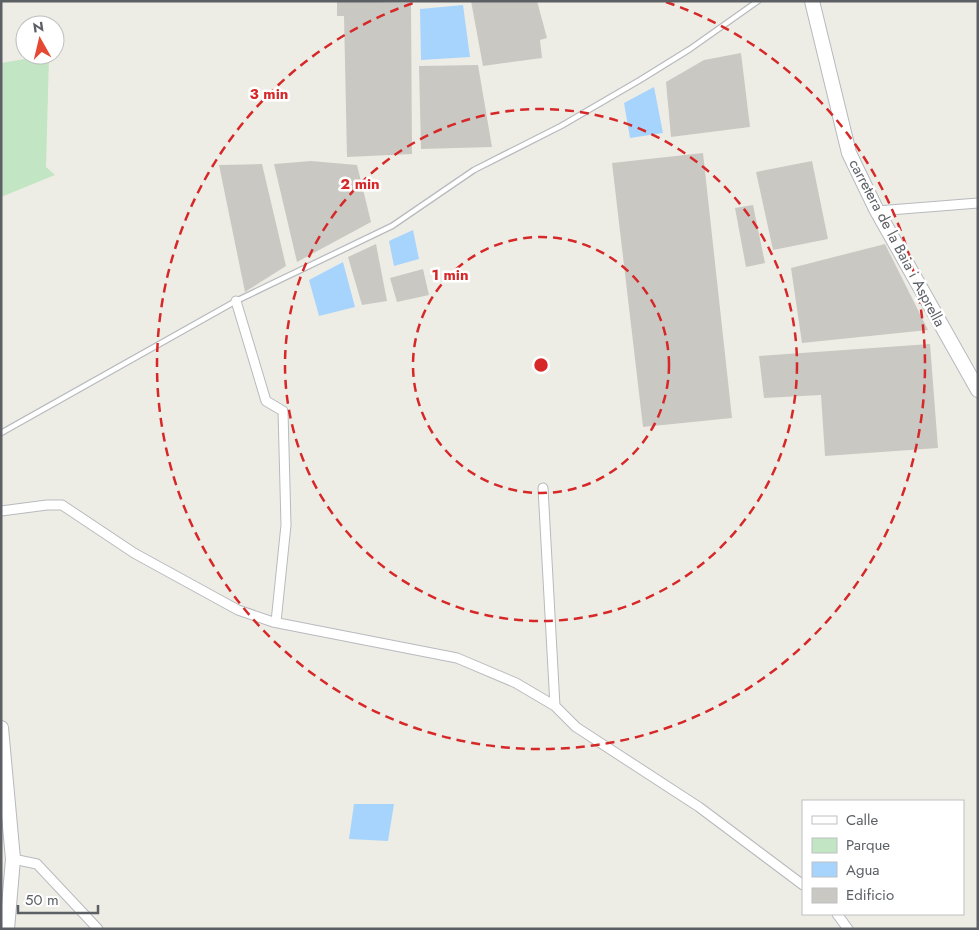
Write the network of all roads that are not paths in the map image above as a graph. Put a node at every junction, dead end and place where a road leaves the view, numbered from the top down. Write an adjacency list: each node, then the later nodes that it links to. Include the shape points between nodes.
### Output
1 (758, 1): 5 (lane, via 648,75 561,126 474,170 392,226)
2 (812, 1): 4 (main road, carretera de la Baia i Asprella, via 849,153)
3 (978, 203): 4 (street)
4 (877, 211): 6 (main road, carretera de la Baia i Asprella)
5 (236, 301): 7 (lane); 10 (street, via 266,401 283,411 286,525)
6 (978, 390)
7 (1, 433)
8 (543, 488): 11 (street)
9 (1, 511): 10 (street, via 62,505 134,552 238,610)
10 (276, 622): 11 (street, via 456,658 516,684)
11 (555, 706): 14 (street, via 576,727 699,807)
12 (1, 728): 13 (main road)
13 (13, 858): 16 (main road); 17 (street, via 37,864)
14 (802, 885)
15 (838, 915): 18 (street)
16 (7, 929)
17 (98, 929)
18 (848, 929)

